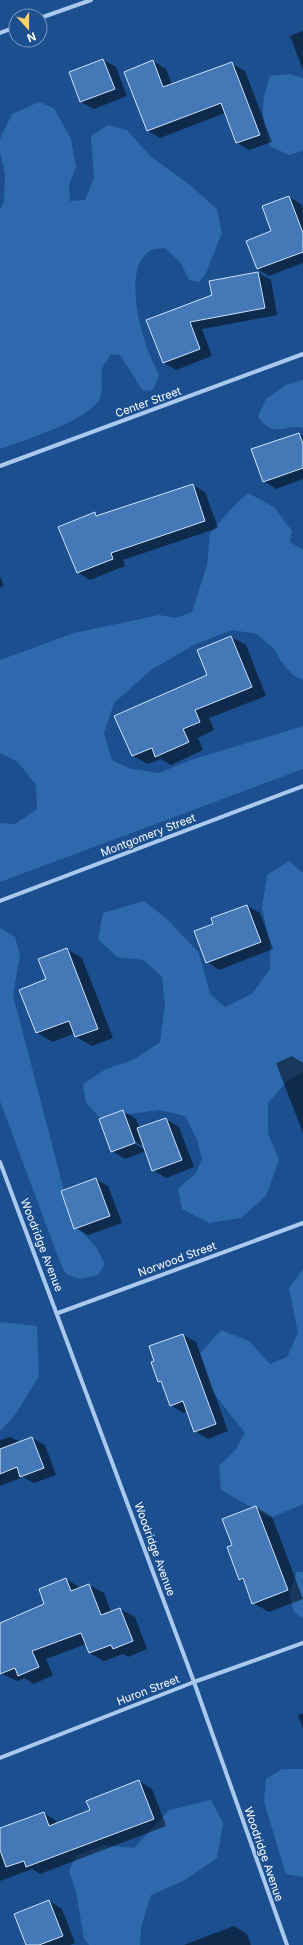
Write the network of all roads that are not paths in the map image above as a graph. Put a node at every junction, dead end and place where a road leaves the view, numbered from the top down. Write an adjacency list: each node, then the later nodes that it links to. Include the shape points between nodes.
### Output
1 (91, 0): 2 (street)
2 (48, 15)
3 (303, 354): 4 (street, Center Street)
4 (0, 466)
5 (303, 786): 6 (street, Montgomery Street)
6 (0, 901)
7 (0, 1162): 9 (street, Woodridge Avenue)
8 (303, 1223): 9 (street, Norwood Street)
9 (58, 1313): 11 (street, Woodridge Avenue)
10 (303, 1643): 11 (street, Huron Street)
11 (194, 1682): 12 (street, Huron Street); 13 (street, Woodridge Avenue)
12 (0, 1758)
13 (287, 1945)

